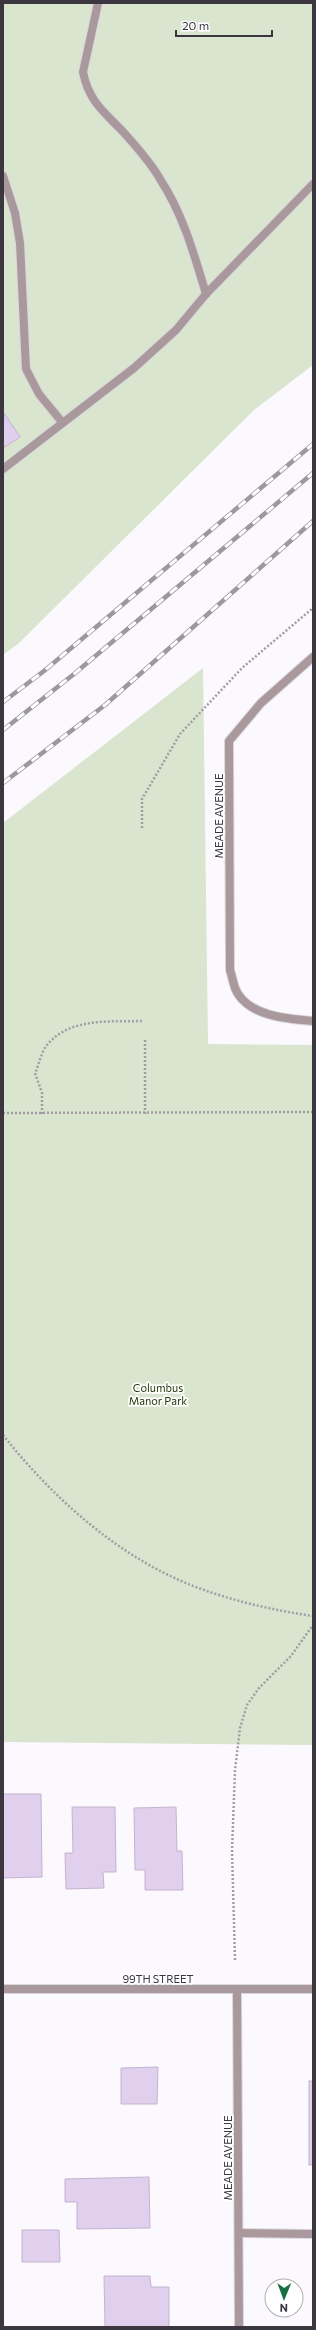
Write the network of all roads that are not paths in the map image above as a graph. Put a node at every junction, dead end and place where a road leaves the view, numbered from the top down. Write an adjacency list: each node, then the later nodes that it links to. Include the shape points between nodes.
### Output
1 (98, 3): 4 (street, via 83,72 85,83 101,111 126,135 160,179 183,223)
2 (3, 176): 5 (street, via 15,213 20,243 26,369 39,394)
3 (313, 184): 4 (street)
4 (206, 294): 5 (street, via 176,330 134,368)
5 (62, 422): 6 (street)
6 (4, 467)
7 (313, 657): 8 (street, MEADE AVENUE, via 261,703 229,740 230,970 235,988 248,1006 272,1015)
8 (313, 1021)
9 (3, 1989): 10 (street, 99TH STREET)
10 (237, 1989): 11 (street, 99TH STREET); 12 (street, MEADE AVENUE)
11 (313, 1989)
12 (239, 2233): 13 (street); 14 (street, MEADE AVENUE)
13 (313, 2234)
14 (239, 2327)

